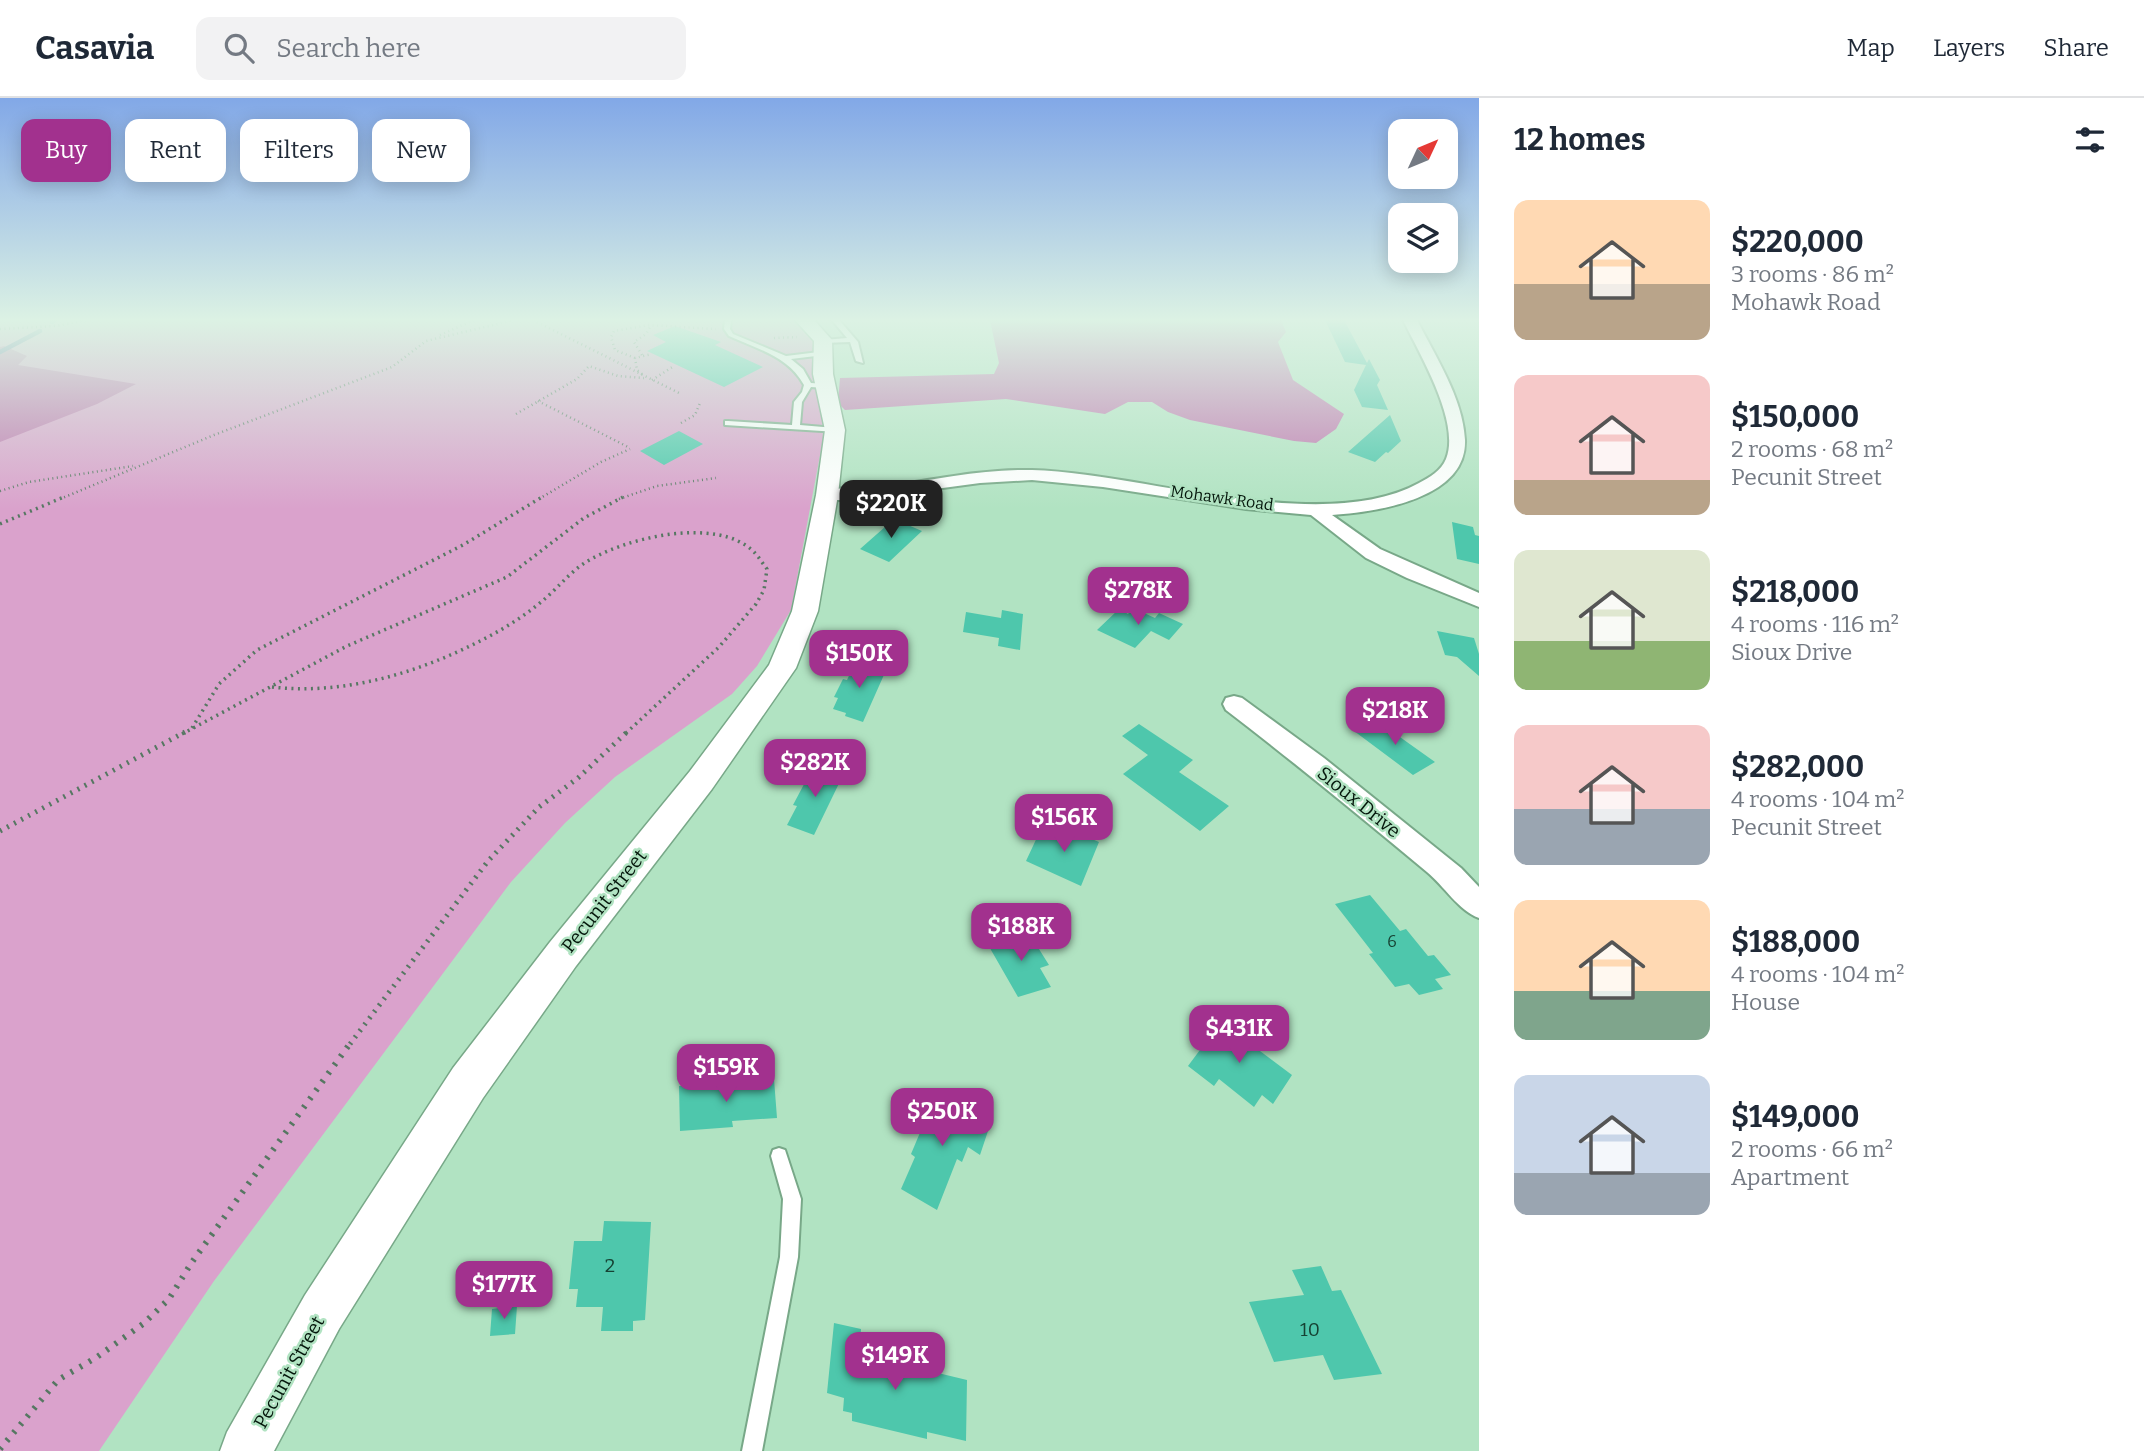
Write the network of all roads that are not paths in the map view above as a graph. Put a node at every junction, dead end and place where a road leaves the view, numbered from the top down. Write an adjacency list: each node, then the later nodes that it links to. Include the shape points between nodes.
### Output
1 (810, 383): 5 (lane, via 798,402)
2 (829, 383): 6 (street, Pecunit Street)
3 (1440, 383): 8 (street, Mohawk Road, via 1456,426 1455,457 1448,471 1382,503)
4 (728, 423): 5 (lane)
5 (796, 428): 6 (lane)
6 (835, 430): 7 (street, Pecunit Street)
7 (827, 495): 8 (street, Mohawk Road, via 1031,475); 13 (street, Pecunit Street, via 805,611 782,668 468,1083 322,1312)
8 (1316, 510): 9 (street, via 1376,557)
9 (1479, 600)
10 (1234, 704): 11 (street, Sioux Drive, via 1451,876)
11 (1479, 906)
12 (779, 1156): 14 (lane, via 792,1199 789,1257)
13 (246, 1451)
14 (752, 1451)

